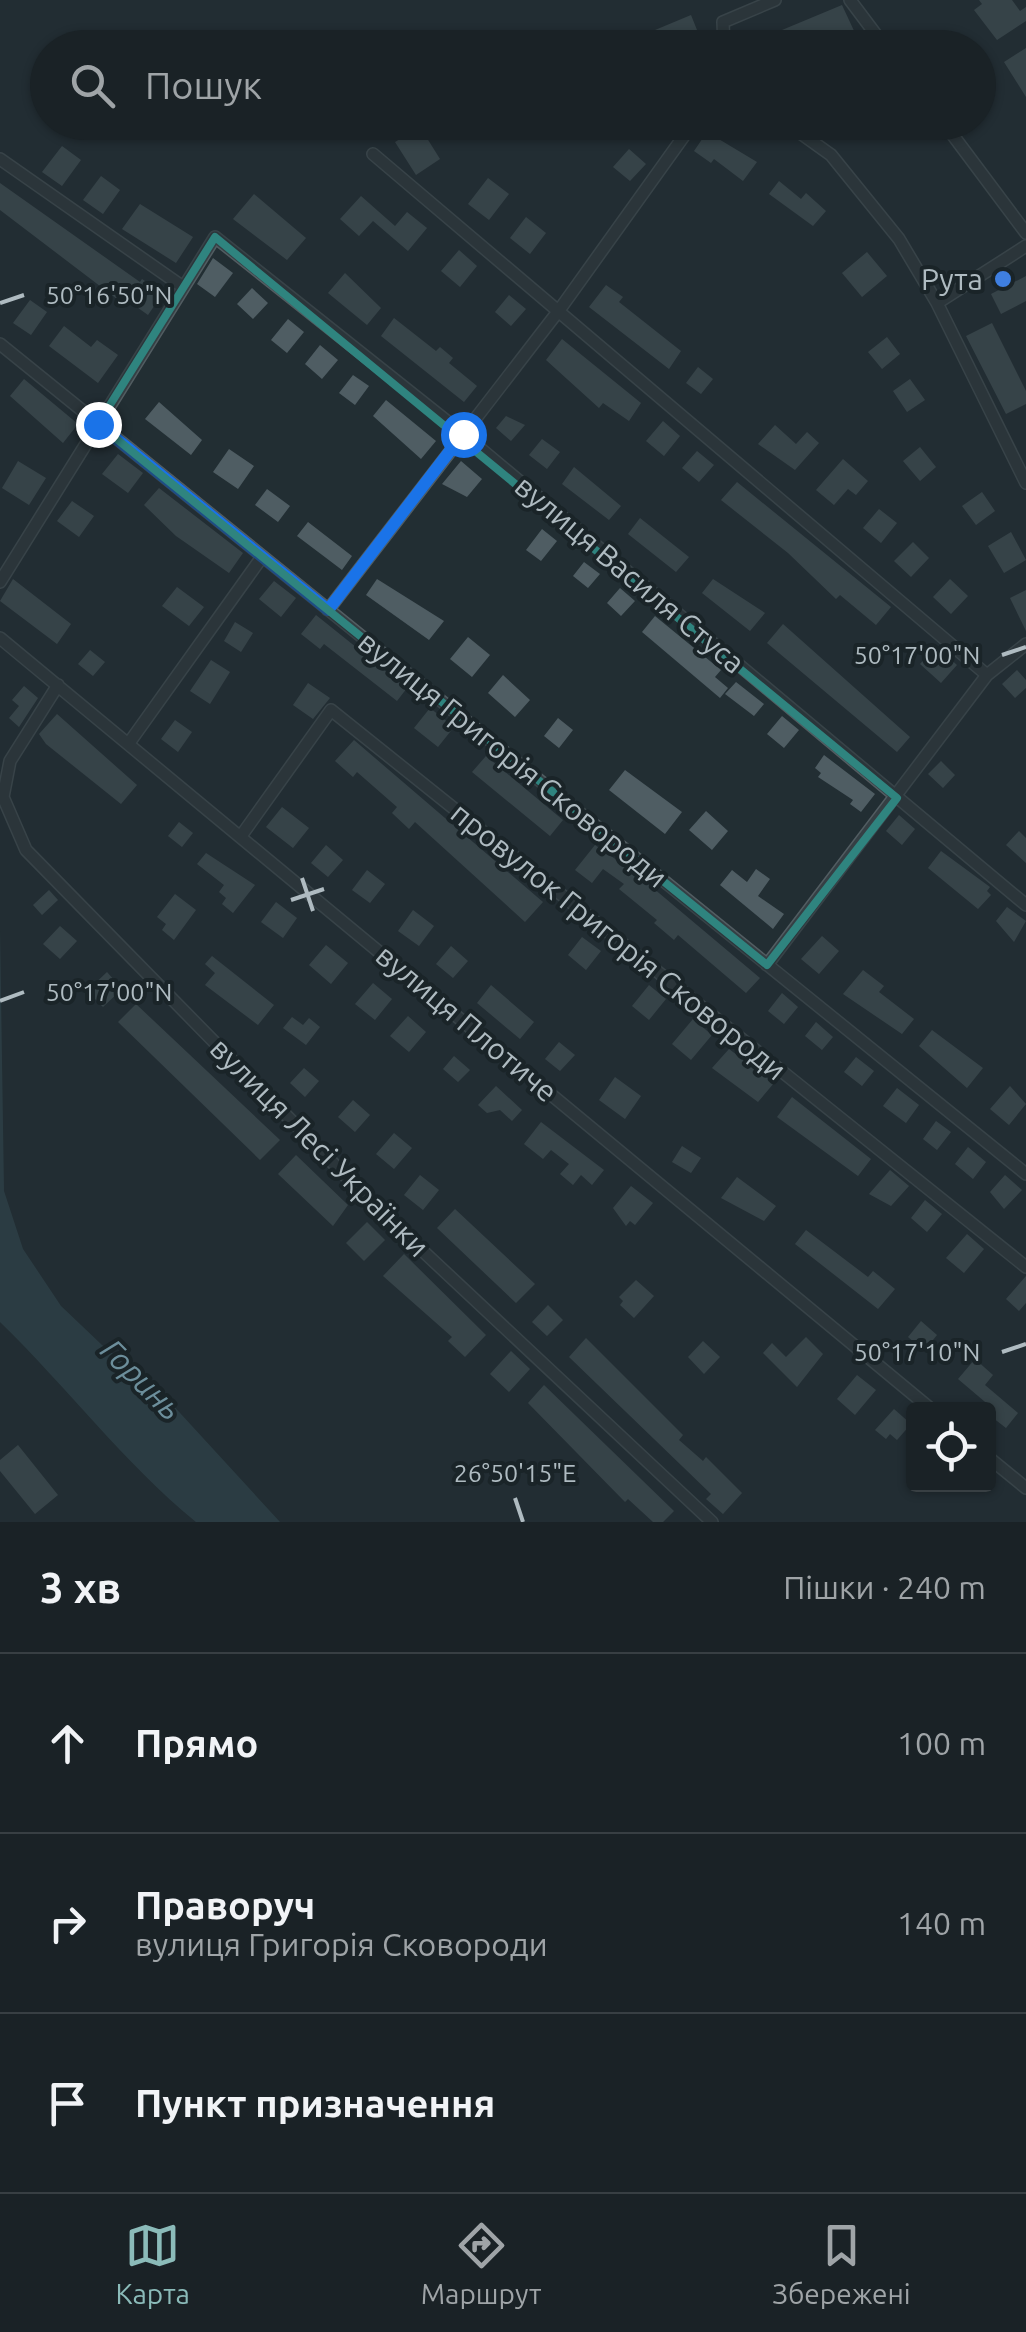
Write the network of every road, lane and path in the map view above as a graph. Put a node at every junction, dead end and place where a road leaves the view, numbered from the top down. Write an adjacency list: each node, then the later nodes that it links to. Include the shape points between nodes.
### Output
1 (775, 0): 3 (street, via 723,22)
2 (850, 0): 4 (street)
3 (723, 30)
4 (872, 30)
5 (681, 140): 14 (street)
6 (810, 140): 13 (street, via 831,155 899,239)
7 (956, 140): 10 (street)
8 (373, 154): 14 (street)
9 (0, 159): 12 (street)
10 (1026, 233)
11 (1026, 246): 13 (street)
12 (183, 288): 16 (street, вулиця Василя Стуса); 17 (street, вулиця Василя Стуса, via 215,237)
13 (936, 303): 18 (street)
14 (560, 310): 17 (street); 24 (street)
15 (0, 344): 16 (street, вулиця Григорія Сковороди)
16 (98, 424): 19 (street, вулиця Григорія Сковороди); 20 (street, вулиця Василя Стуса)
17 (463, 434): 21 (street); 27 (street, вулиця Василя Стуса)
18 (1026, 483)
19 (262, 556): 21 (street, вулиця Григорія Сковороди); 26 (street)
20 (0, 582)
21 (328, 610): 30 (street, вулиця Григорія Сковороди)
22 (0, 638): 25 (street, вулиця Плотиче)
23 (1026, 644): 24 (street)
24 (987, 675): 27 (street)
25 (58, 685): 26 (street, вулиця Плотиче); 36 (street, вулиця Лесі Українки, via 10,761 2,796 26,850 378,1209)
26 (129, 743): 28 (street, вулиця Плотиче)
27 (898, 798): 29 (street, вулиця Василя Стуса); 30 (street)
28 (242, 836): 32 (street, провулок Григорія Сковороди, via 332,710); 33 (street, вулиця Плотиче)
29 (1026, 905)
30 (767, 964): 31 (street, вулиця Григорія Сковороди)
31 (1026, 1174)
32 (1026, 1267)
33 (922, 1402)
34 (996, 1463): 35 (street)
35 (1026, 1488)
36 (712, 1522)

